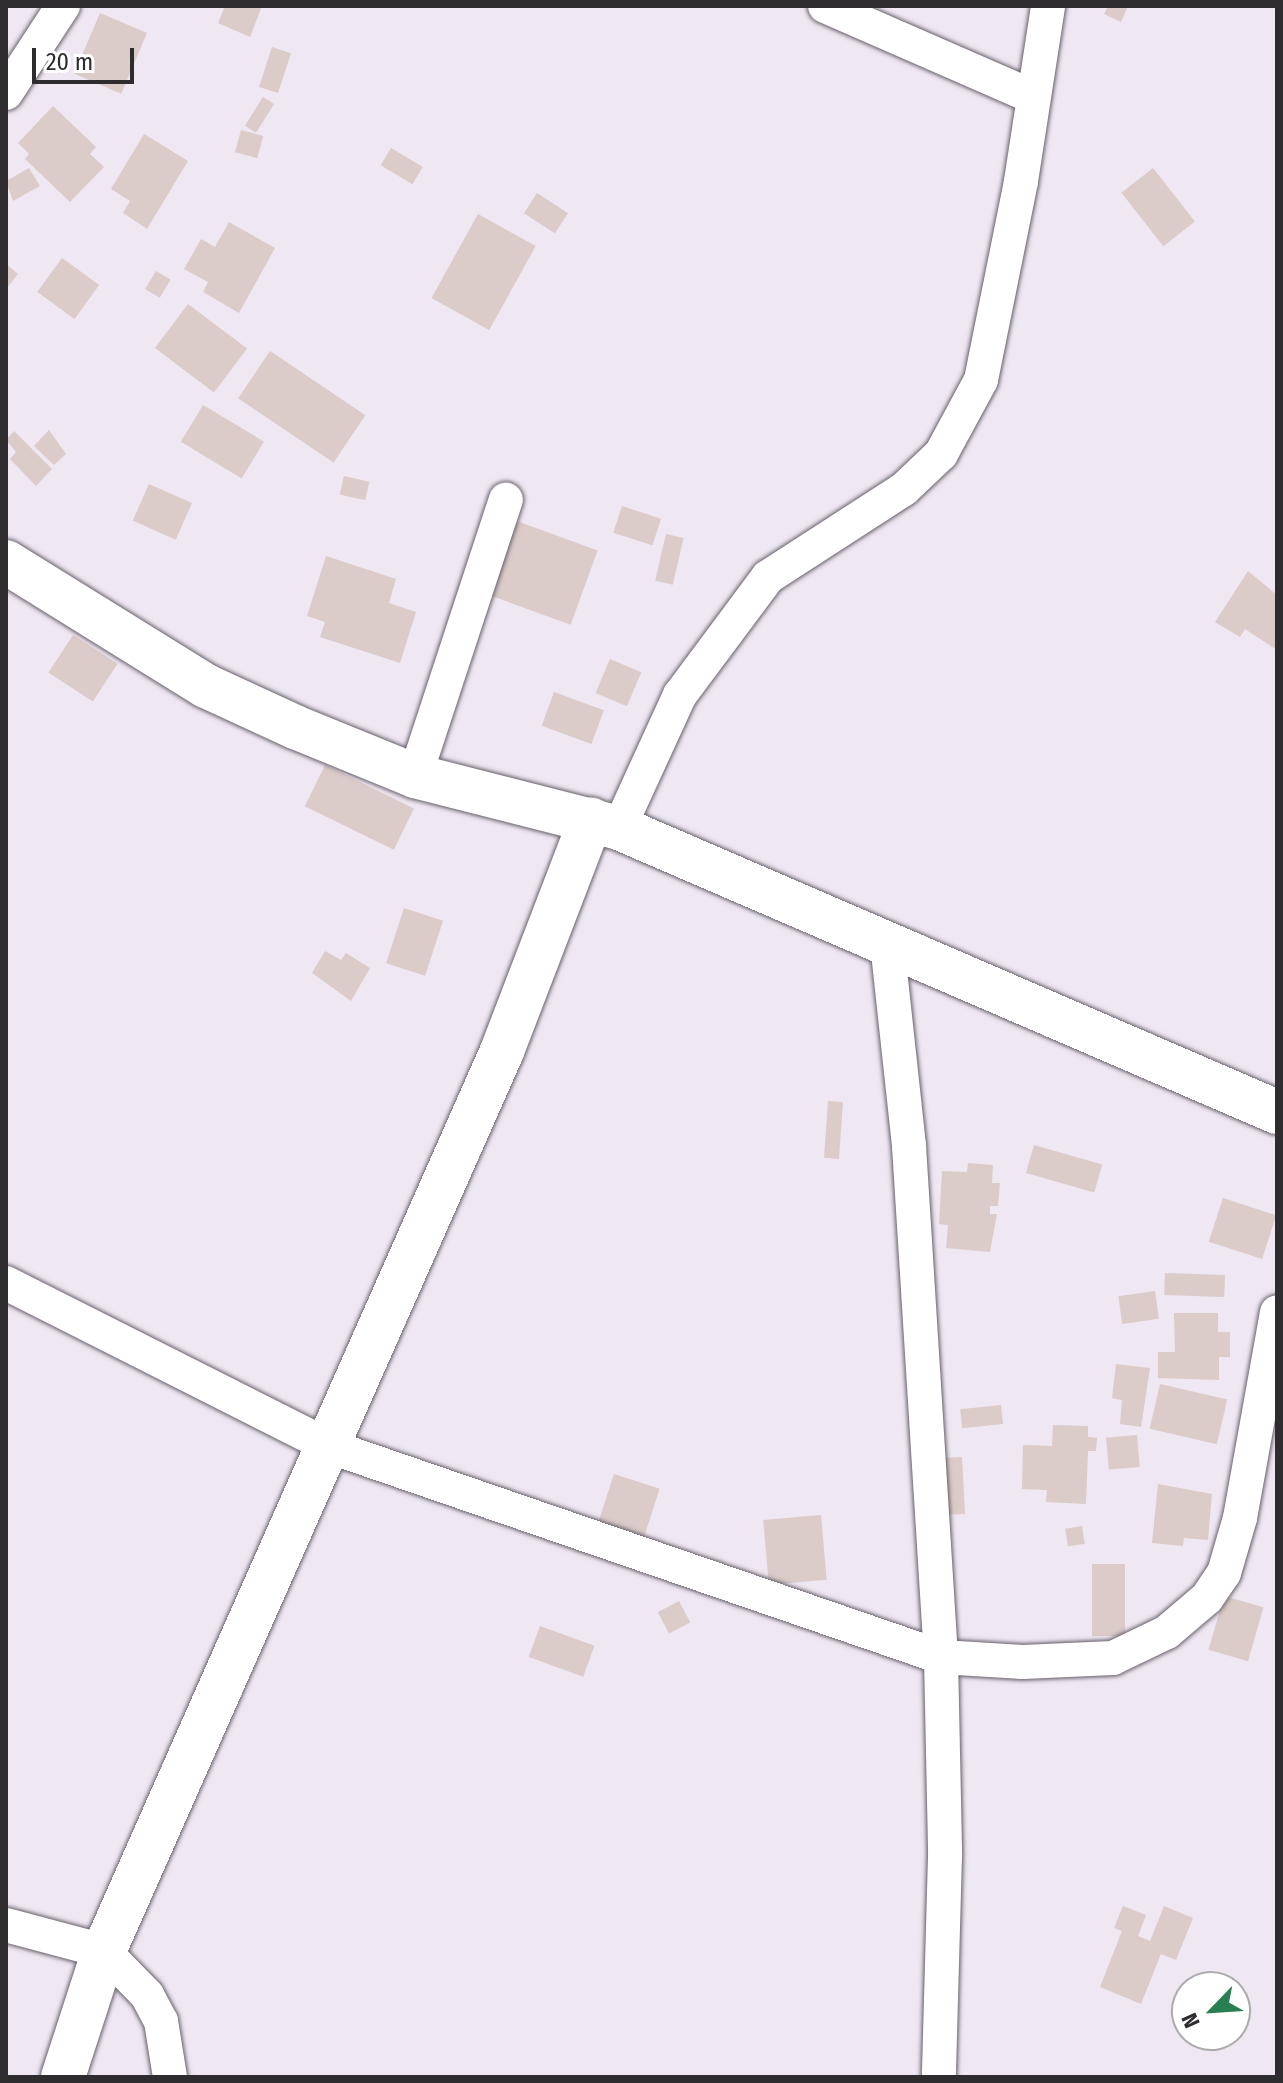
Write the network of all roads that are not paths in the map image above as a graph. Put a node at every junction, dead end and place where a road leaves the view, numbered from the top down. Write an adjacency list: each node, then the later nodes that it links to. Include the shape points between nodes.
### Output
1 (63, 6): 4 (street)
2 (825, 6): 5 (street)
3 (1048, 6): 5 (street)
4 (6, 93)
5 (1033, 97): 9 (street, via 981,380 941,454 904,489 768,577 680,695)
6 (506, 500): 8 (street)
7 (6, 562): 8 (street, via 206,686)
8 (415, 776): 9 (street)
9 (605, 824): 10 (street); 14 (street)
10 (887, 943): 11 (street); 15 (street, via 910,1161)
11 (1277, 1112)
12 (6, 1283): 14 (street)
13 (1277, 1312): 15 (street, via 1240,1518 1224,1573 1207,1598 1167,1632 1113,1658 1023,1662)
14 (331, 1447): 15 (street); 17 (street)
15 (941, 1657): 20 (street, via 945,1856)
16 (6, 1925): 17 (street)
17 (104, 1951): 18 (street); 19 (street, via 154,2008)
18 (63, 2077)
19 (170, 2077)
20 (939, 2077)

